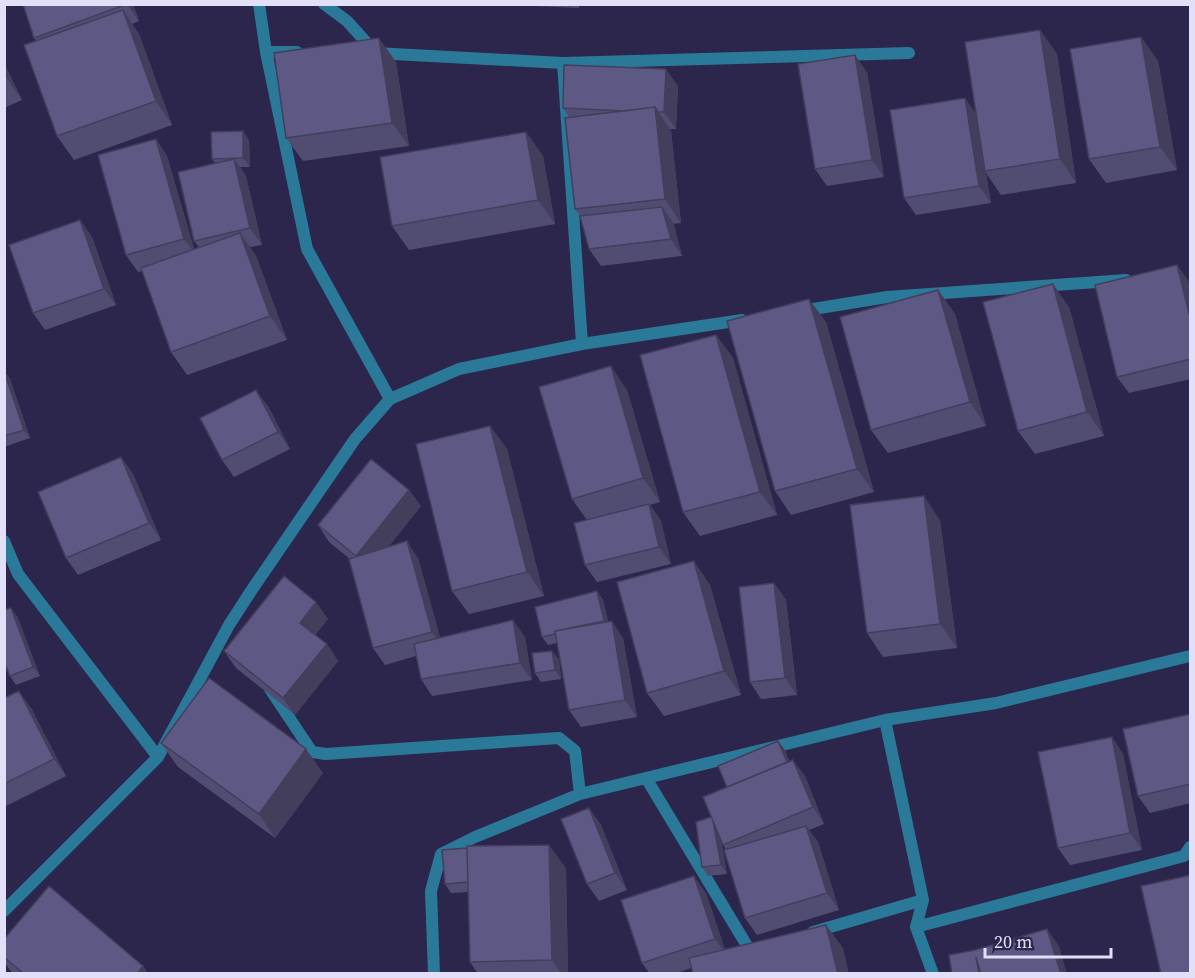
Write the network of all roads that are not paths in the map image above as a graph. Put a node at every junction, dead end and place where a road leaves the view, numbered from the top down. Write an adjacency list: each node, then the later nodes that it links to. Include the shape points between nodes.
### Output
1 (259, 4): 3 (street)
2 (324, 4): 6 (street, via 348,21)
3 (266, 52): 4 (street); 13 (street, via 307,249)
4 (310, 52)
5 (354, 52): 6 (street)
6 (376, 53): 8 (street)
7 (909, 53): 8 (street)
8 (562, 63): 12 (street)
9 (1144, 279): 10 (street, via 887,297)
10 (793, 312)
11 (758, 317): 12 (street)
12 (582, 345): 13 (street, via 459,369)
13 (390, 399): 18 (street, via 355,439 232,630)
14 (4, 541): 18 (street, via 18,574)
15 (1191, 656): 17 (street, via 996,703)
16 (261, 674): 20 (street, via 312,752 559,738 575,751)
17 (885, 720): 19 (street); 22 (street)
18 (158, 757): 23 (street)
19 (646, 778): 20 (street); 26 (street, via 749,949)
20 (580, 794): 27 (street, via 441,854 431,891)
21 (1191, 847): 24 (street, via 1184,856)
22 (923, 900): 24 (street); 25 (street)
23 (4, 911)
24 (916, 927): 28 (street)
25 (800, 936)
26 (770, 945)
27 (434, 974)
28 (933, 974)

